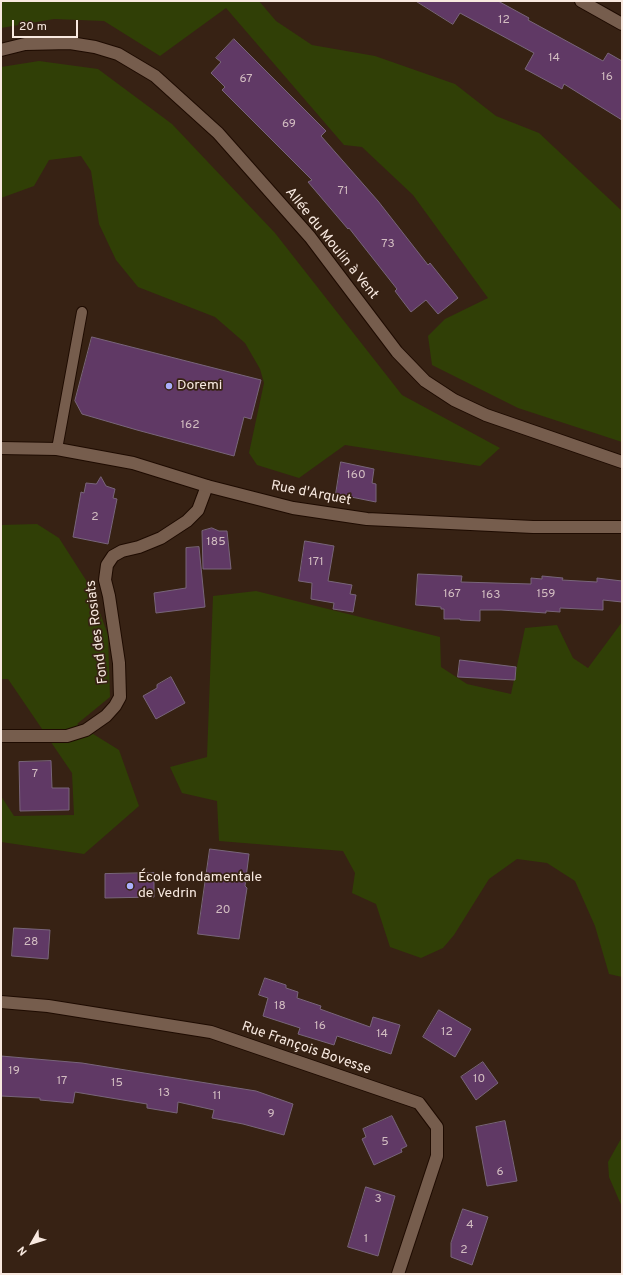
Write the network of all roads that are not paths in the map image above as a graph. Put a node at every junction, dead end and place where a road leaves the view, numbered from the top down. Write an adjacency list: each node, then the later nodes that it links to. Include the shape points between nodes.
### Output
1 (581, 1): 2 (street)
2 (622, 24)
3 (1, 50): 7 (street, Allée du Moulin à Vent, via 25,44 95,47 118,54 155,76 218,133 305,231 397,352 425,381 454,400 486,415)
4 (82, 312): 6 (lane)
5 (1, 448): 6 (street, Rue d'Arquet)
6 (57, 449): 8 (street, Rue d'Arquet, via 133,463)
7 (622, 462)
8 (207, 486): 9 (street, Rue d'Arquet, via 293,508 367,519 533,527); 10 (street, Fond des Rosiats, via 198,510 187,521 161,538 122,551 113,556 107,565 105,580 119,663 120,697 115,706 86,730 67,736)
9 (622, 527)
10 (1, 736)
11 (1, 1002): 12 (street, Rue François Bovesse, via 48,1006 211,1032 419,1103 437,1127 437,1156)
12 (398, 1274)

